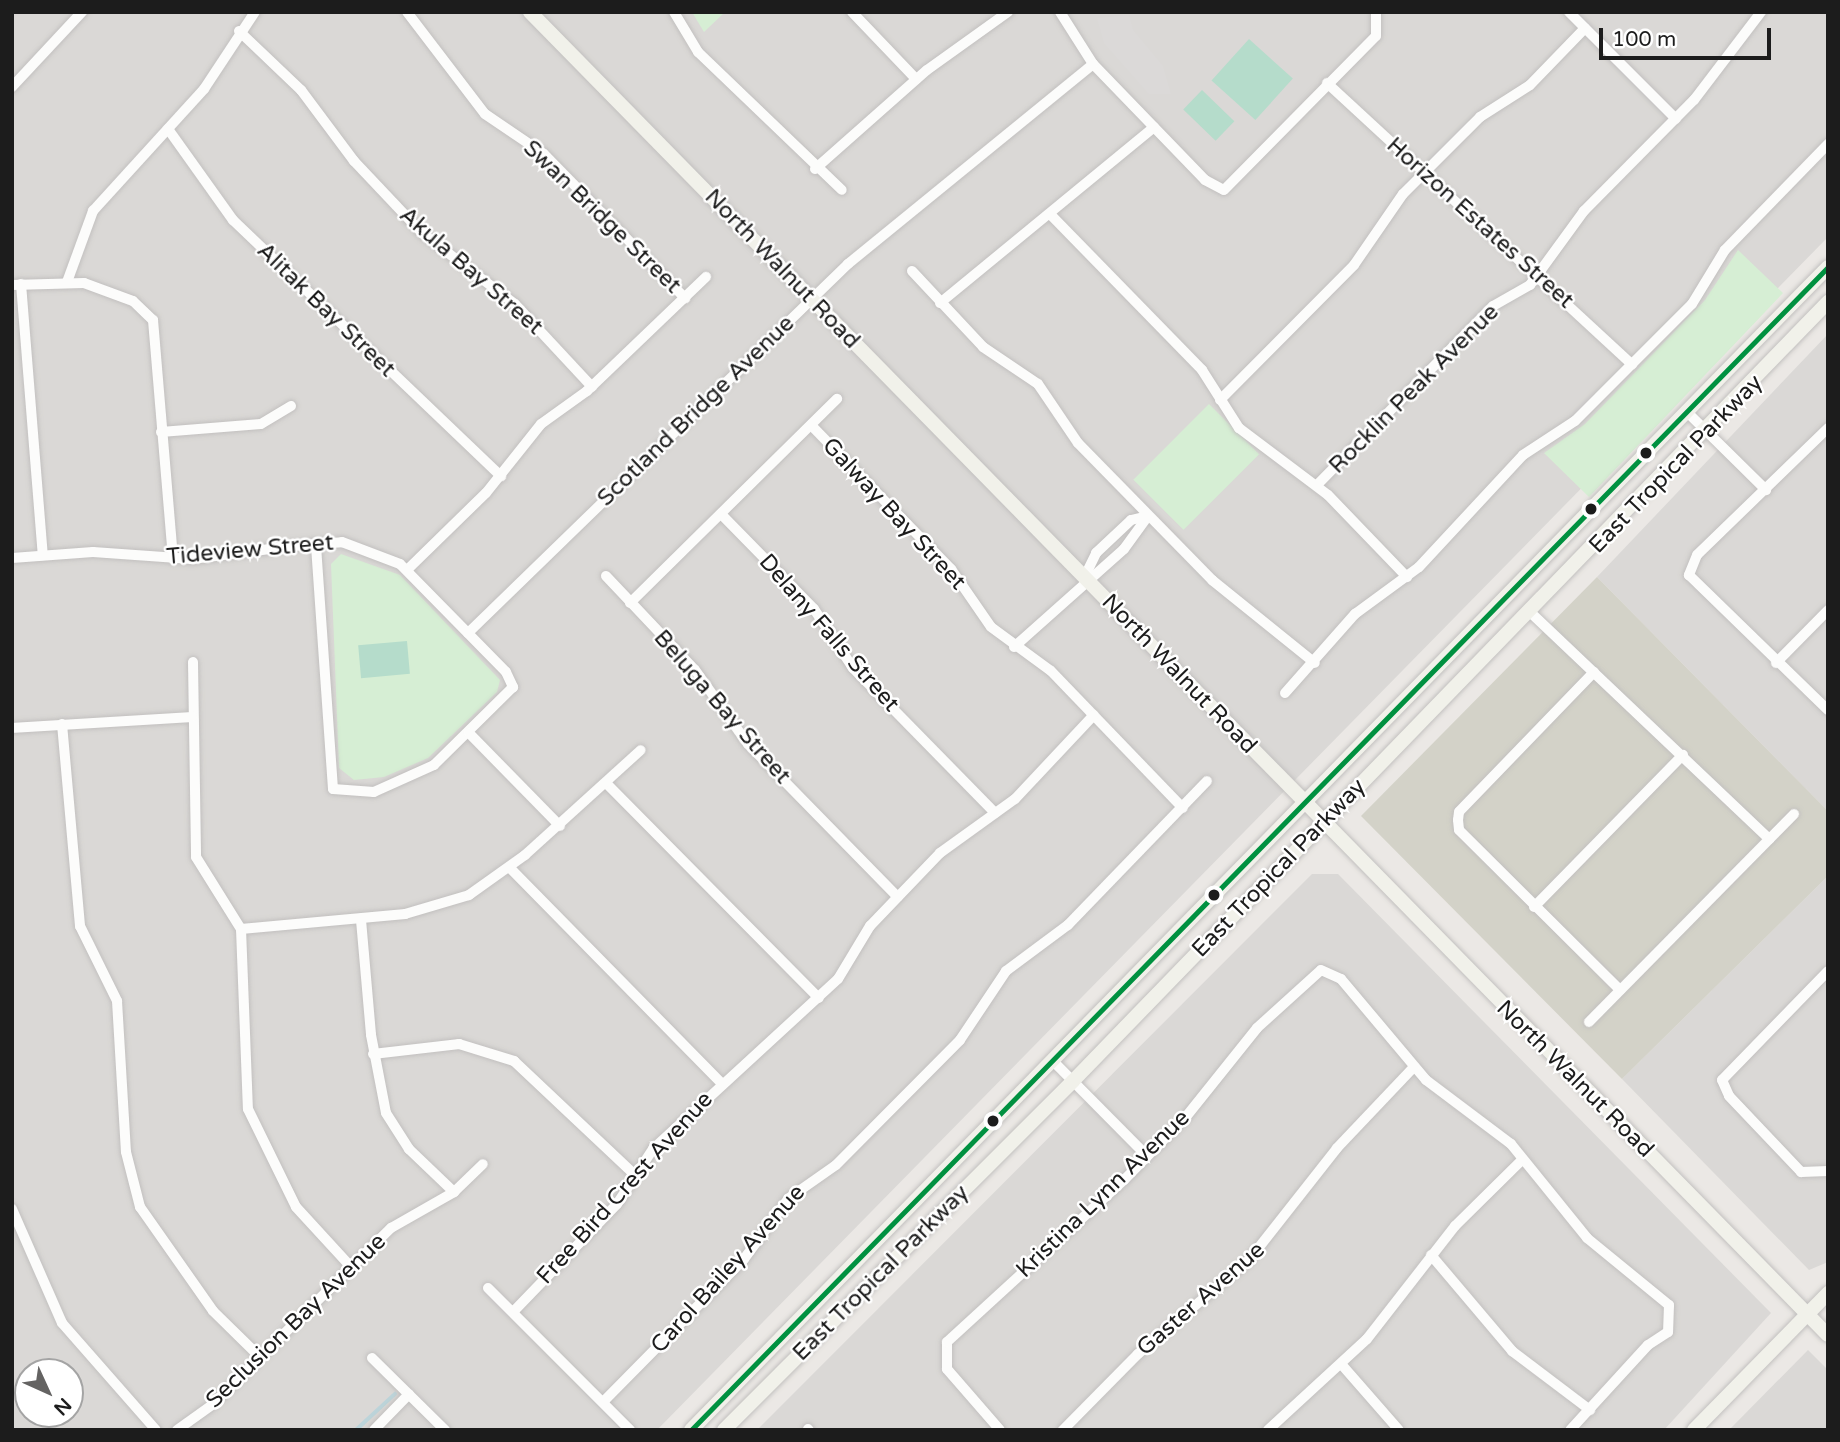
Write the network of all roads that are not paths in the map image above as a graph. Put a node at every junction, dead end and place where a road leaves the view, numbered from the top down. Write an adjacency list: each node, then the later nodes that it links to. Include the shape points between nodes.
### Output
1 (82, 12): 17 (street)
2 (255, 12): 13 (street)
3 (407, 12): 32 (street, Swan Bridge Street, via 485,114 544,154)
4 (530, 12): 33 (main road, North Walnut Road)
5 (674, 12): 22 (street, via 698,52)
6 (852, 12): 15 (street)
7 (1008, 12): 15 (street)
8 (1060, 12): 14 (street)
9 (1376, 12): 16 (street, via 1381,23 1376,36)
10 (1569, 12): 12 (street)
11 (1755, 14): 18 (street, Rocklin Peak Avenue)
12 (1585, 28): 18 (street); 23 (street, via 1530,85 1480,117)
13 (239, 31): 20 (street, via 204,89); 37 (street, Akula Bay Street, via 301,90 354,161 422,233 515,304)
14 (1093, 64): 19 (street); 33 (street, Scotland Bridge Avenue)
15 (916, 79): 22 (street)
16 (1327, 82): 19 (street, via 1224,190 1205,180); 23 (street, Horizon Estates Street)
17 (12, 87)
18 (1675, 119): 28 (street, Rocklin Peak Avenue, via 1584,211)
19 (1154, 127): 25 (street)
20 (168, 129): 30 (street, via 93,211); 46 (street, Alitak Bay Street, via 233,219)
21 (1828, 144): 36 (street, via 1725,250 1692,304)
22 (815, 169): 24 (street)
23 (1422, 176): 28 (street, Horizon Estates Street); 39 (street, via 1354,265)
24 (842, 190)
25 (1051, 215): 35 (street); 39 (street, via 1202,370)
26 (1828, 267): 41 (main road, East Tropical Parkway)
27 (912, 271): 35 (street)
28 (1540, 273): 36 (street, Horizon Estates Street); 47 (street, Rocklin Peak Avenue, via 1493,306)
29 (706, 277): 32 (street)
30 (67, 282): 31 (street); 44 (street, via 111,292 149,313)
31 (17, 284): 52 (street)
32 (685, 298): 37 (street)
33 (811, 299): 57 (main road, North Walnut Road); 62 (street, Scotland Bridge Avenue)
34 (1828, 302): 45 (main road, East Tropical Parkway)
35 (940, 303): 50 (street, via 983,347 1038,384 1078,443)
36 (1632, 364): 58 (street, via 1575,421 1523,455)
37 (592, 387): 46 (street, via 541,424)
38 (837, 399): 42 (street)
39 (1220, 400): 47 (street, via 1259,447)
40 (291, 406): 44 (street, via 261,424)
41 (1690, 415): 45 (street); 79 (main road, East Tropical Parkway)
42 (811, 425): 49 (street); 63 (street, Galway Bay Street, via 951,569 991,627)
43 (1828, 428): 48 (street)
44 (161, 432): 54 (street)
45 (1707, 432): 48 (street); 61 (main road, East Tropical Parkway)
46 (501, 476): 55 (street)
47 (1317, 485): 58 (street)
48 (1766, 491): 66 (street, via 1690,567 1696,587)
49 (721, 514): 59 (street); 81 (street, Delany Falls Street, via 814,609 853,668)
50 (1148, 516): 57 (street, via 1124,549); 57 (street, via 1131,520 1096,553); 65 (street, via 1217,586)
51 (316, 544): 54 (street, Tideview Street); 55 (street, Tideview Street, via 364,547); 74 (street, via 333,789 352,794 392,787 434,765)
52 (43, 555): 53 (street, Tideview Street); 54 (street, Tideview Street, via 119,552)
53 (12, 558)
54 (173, 559)
55 (407, 570): 62 (street, Tideview Street)
56 (606, 576): 59 (street, Beluga Bay Street)
57 (1084, 578): 63 (street); 79 (main road, North Walnut Road)
58 (1406, 578): 65 (street, via 1355,614)
59 (630, 603): 87 (street, Beluga Bay Street, via 695,670 748,744)
60 (1828, 610): 66 (street)
61 (1530, 612): 67 (street); 83 (main road, East Tropical Parkway)
62 (468, 633): 74 (street, Tideview Street, via 513,687)
63 (1014, 647): 70 (street, Galway Bay Street, via 1051,671)
64 (193, 662): 71 (street)
65 (1315, 663): 68 (street)
66 (1776, 663): 69 (street)
67 (1594, 672): 76 (street); 88 (street, via 1458,812 1458,820)
68 (1285, 694)
69 (1828, 710)
70 (1094, 715): 80 (street, Galway Bay Street); 81 (street, Free Bird Crest Avenue)
71 (192, 717): 72 (street); 90 (street, via 196,857)
72 (62, 724): 73 (street); 114 (street, via 80,926 117,1001 126,1152 140,1207 214,1311)
73 (12, 728)
74 (469, 733): 84 (street)
75 (641, 750): 78 (street)
76 (1683, 755): 85 (street); 88 (street)
77 (1207, 781): 80 (street, Carol Bailey Avenue)
78 (607, 784): 84 (street); 93 (street)
79 (1305, 803): 83 (main road, North Walnut Road); 96 (main road, East Tropical Parkway)
80 (1183, 808): 118 (street, Carol Bailey Avenue, via 1068,925 1006,971 960,1040 836,1165 789,1198 744,1259)
81 (995, 813): 87 (street, Free Bird Crest Avenue, via 958,835)
82 (1794, 814): 85 (street)
83 (1323, 822): 98 (main road, East Tropical Parkway); 112 (main road, North Walnut Road)
84 (560, 826): 86 (street)
85 (1769, 839): 92 (street)
86 (510, 868): 89 (street, via 469,895 436,907); 99 (street)
87 (898, 897): 93 (street, Free Bird Crest Avenue)
88 (1534, 907): 92 (street)
89 (361, 920): 90 (street); 95 (street)
90 (241, 929): 108 (street, via 248,1109 296,1207)
91 (1828, 971): 103 (street, via 1722,1080 1729,1096 1801,1172 1816,1175)
92 (1620, 990): 94 (street)
93 (819, 998): 99 (street, Free Bird Crest Avenue)
94 (1589, 1022)
95 (373, 1054): 104 (street, via 459,1044 514,1061); 105 (street, via 386,1112 410,1149)
96 (1054, 1062): 98 (street); 125 (main road, East Tropical Parkway)
97 (1414, 1067): 100 (street, Kristina Lynn Avenue, via 1341,979 1321,970 1257,1028); 101 (street, via 1486,1121); 128 (street, Gaster Avenue, via 1337,1148 1249,1260 1138,1354)
98 (1073, 1081): 100 (street); 126 (main road, East Tropical Parkway)
99 (720, 1082): 104 (street, Free Bird Crest Avenue)
100 (1147, 1156): 127 (street, Kristina Lynn Avenue, via 947,1342 943,1355 947,1369)
101 (1523, 1159): 107 (street); 119 (street, via 1572,1223 1663,1299 1673,1316 1668,1332 1648,1345)
102 (483, 1164): 105 (street, Seclusion Bay Avenue)
103 (1828, 1171)
104 (635, 1175): 111 (street, Free Bird Crest Avenue, via 617,1204)
105 (454, 1192): 108 (street, Seclusion Bay Avenue, via 391,1228)
106 (12, 1209): 120 (street, via 62,1323)
107 (1432, 1255): 116 (street); 119 (street, via 1512,1351)
108 (349, 1266): 114 (street, Seclusion Bay Avenue)
109 (488, 1288): 111 (street)
110 (1828, 1293): 112 (main road)
111 (513, 1312): 118 (street)
112 (1807, 1314): 113 (main road, North Walnut Road); 132 (main road)
113 (1828, 1335)
114 (258, 1355): 121 (street, Seclusion Bay Avenue, via 212,1405)
115 (372, 1358): 117 (street)
116 (1342, 1365): 129 (street); 130 (street)
117 (409, 1394): 122 (street); 123 (street)
118 (603, 1402): 124 (street)
119 (1590, 1410): 131 (street)
120 (156, 1430)
121 (177, 1430)
122 (374, 1430)
123 (445, 1430)
124 (630, 1430)
125 (691, 1430)
126 (724, 1430)
127 (1000, 1430)
128 (1063, 1430)
129 (1268, 1430)
130 (1399, 1430)
131 (1570, 1430)
132 (1694, 1430)

